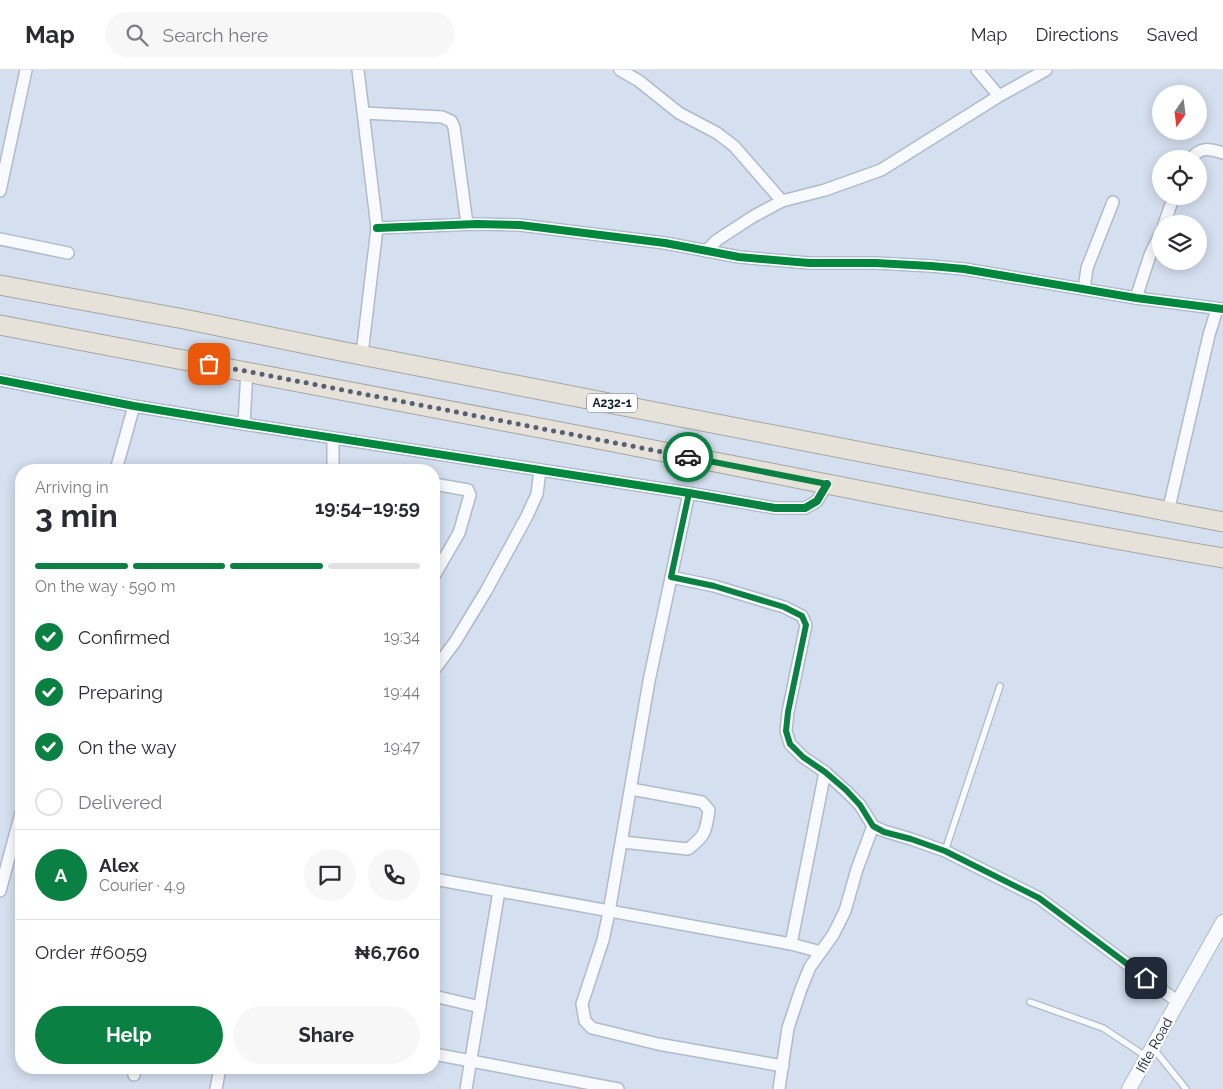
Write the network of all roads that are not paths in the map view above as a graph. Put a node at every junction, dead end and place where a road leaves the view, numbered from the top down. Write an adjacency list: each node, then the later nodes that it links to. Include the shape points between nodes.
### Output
1 (26, 70): 10 (street)
2 (358, 70): 7 (street)
3 (620, 70): 11 (street, via 679,113 734,146)
4 (977, 70): 6 (street)
5 (1046, 70): 6 (street)
6 (999, 96): 11 (street, via 881,170)
7 (364, 113): 13 (street, via 442,117 451,121); 14 (street)
8 (1200, 150): 9 (street, via 1209,148)
9 (1223, 154)
10 (0, 191)
11 (782, 201): 16 (street, via 754,216)
12 (1113, 202): 20 (street, via 1087,268)
13 (467, 224): 14 (street); 16 (street, via 520,225)
14 (377, 228): 24 (street)
15 (0, 239): 18 (street)
16 (706, 251): 20 (street, via 739,258 809,263 964,269)
17 (1152, 251): 21 (street)
18 (68, 253)
19 (0, 286): 24 (highway, A232-1)
20 (1084, 289): 21 (street)
21 (1136, 298): 22 (street)
22 (1220, 309): 36 (street, via 1209,335)
23 (0, 325): 25 (highway)
24 (362, 354): 36 (highway, A232-1)
25 (247, 370): 28 (street); 33 (highway)
26 (0, 380): 27 (street)
27 (134, 406): 28 (street); 30 (street)
28 (244, 424): 29 (street)
29 (333, 439): 31 (street); 32 (street)
30 (118, 464)
31 (334, 464)
32 (540, 470): 35 (street); 41 (street, via 537,494 527,516 482,598)
33 (827, 484): 35 (street, via 817,501 805,508 775,508); 38 (highway)
34 (440, 485): 39 (street, via 468,490 470,495 459,534)
35 (689, 493): 40 (street)
36 (1168, 512): 37 (highway, A232-1)
37 (1223, 522)
38 (1223, 558)
39 (440, 566)
40 (671, 577): 43 (street, via 714,586 784,607 802,616 806,625 786,731 790,744); 44 (street)
41 (440, 662)
42 (1000, 686): 48 (lane)
43 (825, 772): 45 (street, via 860,805); 54 (street)
44 (631, 789): 47 (street); 47 (street, via 702,802 709,810 707,825 701,839 688,849)
45 (873, 826): 48 (street); 55 (street, via 845,911)
46 (15, 835): 50 (street)
47 (622, 842): 52 (street)
48 (945, 851): 58 (street, via 1039,898)
49 (440, 880): 51 (street)
50 (0, 891)
51 (499, 892): 52 (street); 59 (street)
52 (609, 912): 54 (street); 63 (street, via 582,1004 585,1021 592,1028 658,1044)
53 (1223, 922): 58 (street, Ifite Road)
54 (791, 944): 55 (street)
55 (821, 952): 63 (street, via 810,967 801,989 788,1028)
56 (440, 997): 59 (street)
57 (1030, 1002): 60 (lane, via 1103,1028)
58 (1178, 1002): 60 (street, Ifite Road)
59 (480, 1007): 62 (street)
60 (1150, 1052): 69 (street, Ifite Road); 70 (lane)
61 (440, 1055): 62 (street)
62 (471, 1062): 66 (street); 67 (street)
63 (783, 1066): 68 (street)
64 (219, 1074): 65 (street)
65 (216, 1089)
66 (466, 1089)
67 (618, 1089)
68 (779, 1089)
69 (1129, 1089)
70 (1186, 1089)

